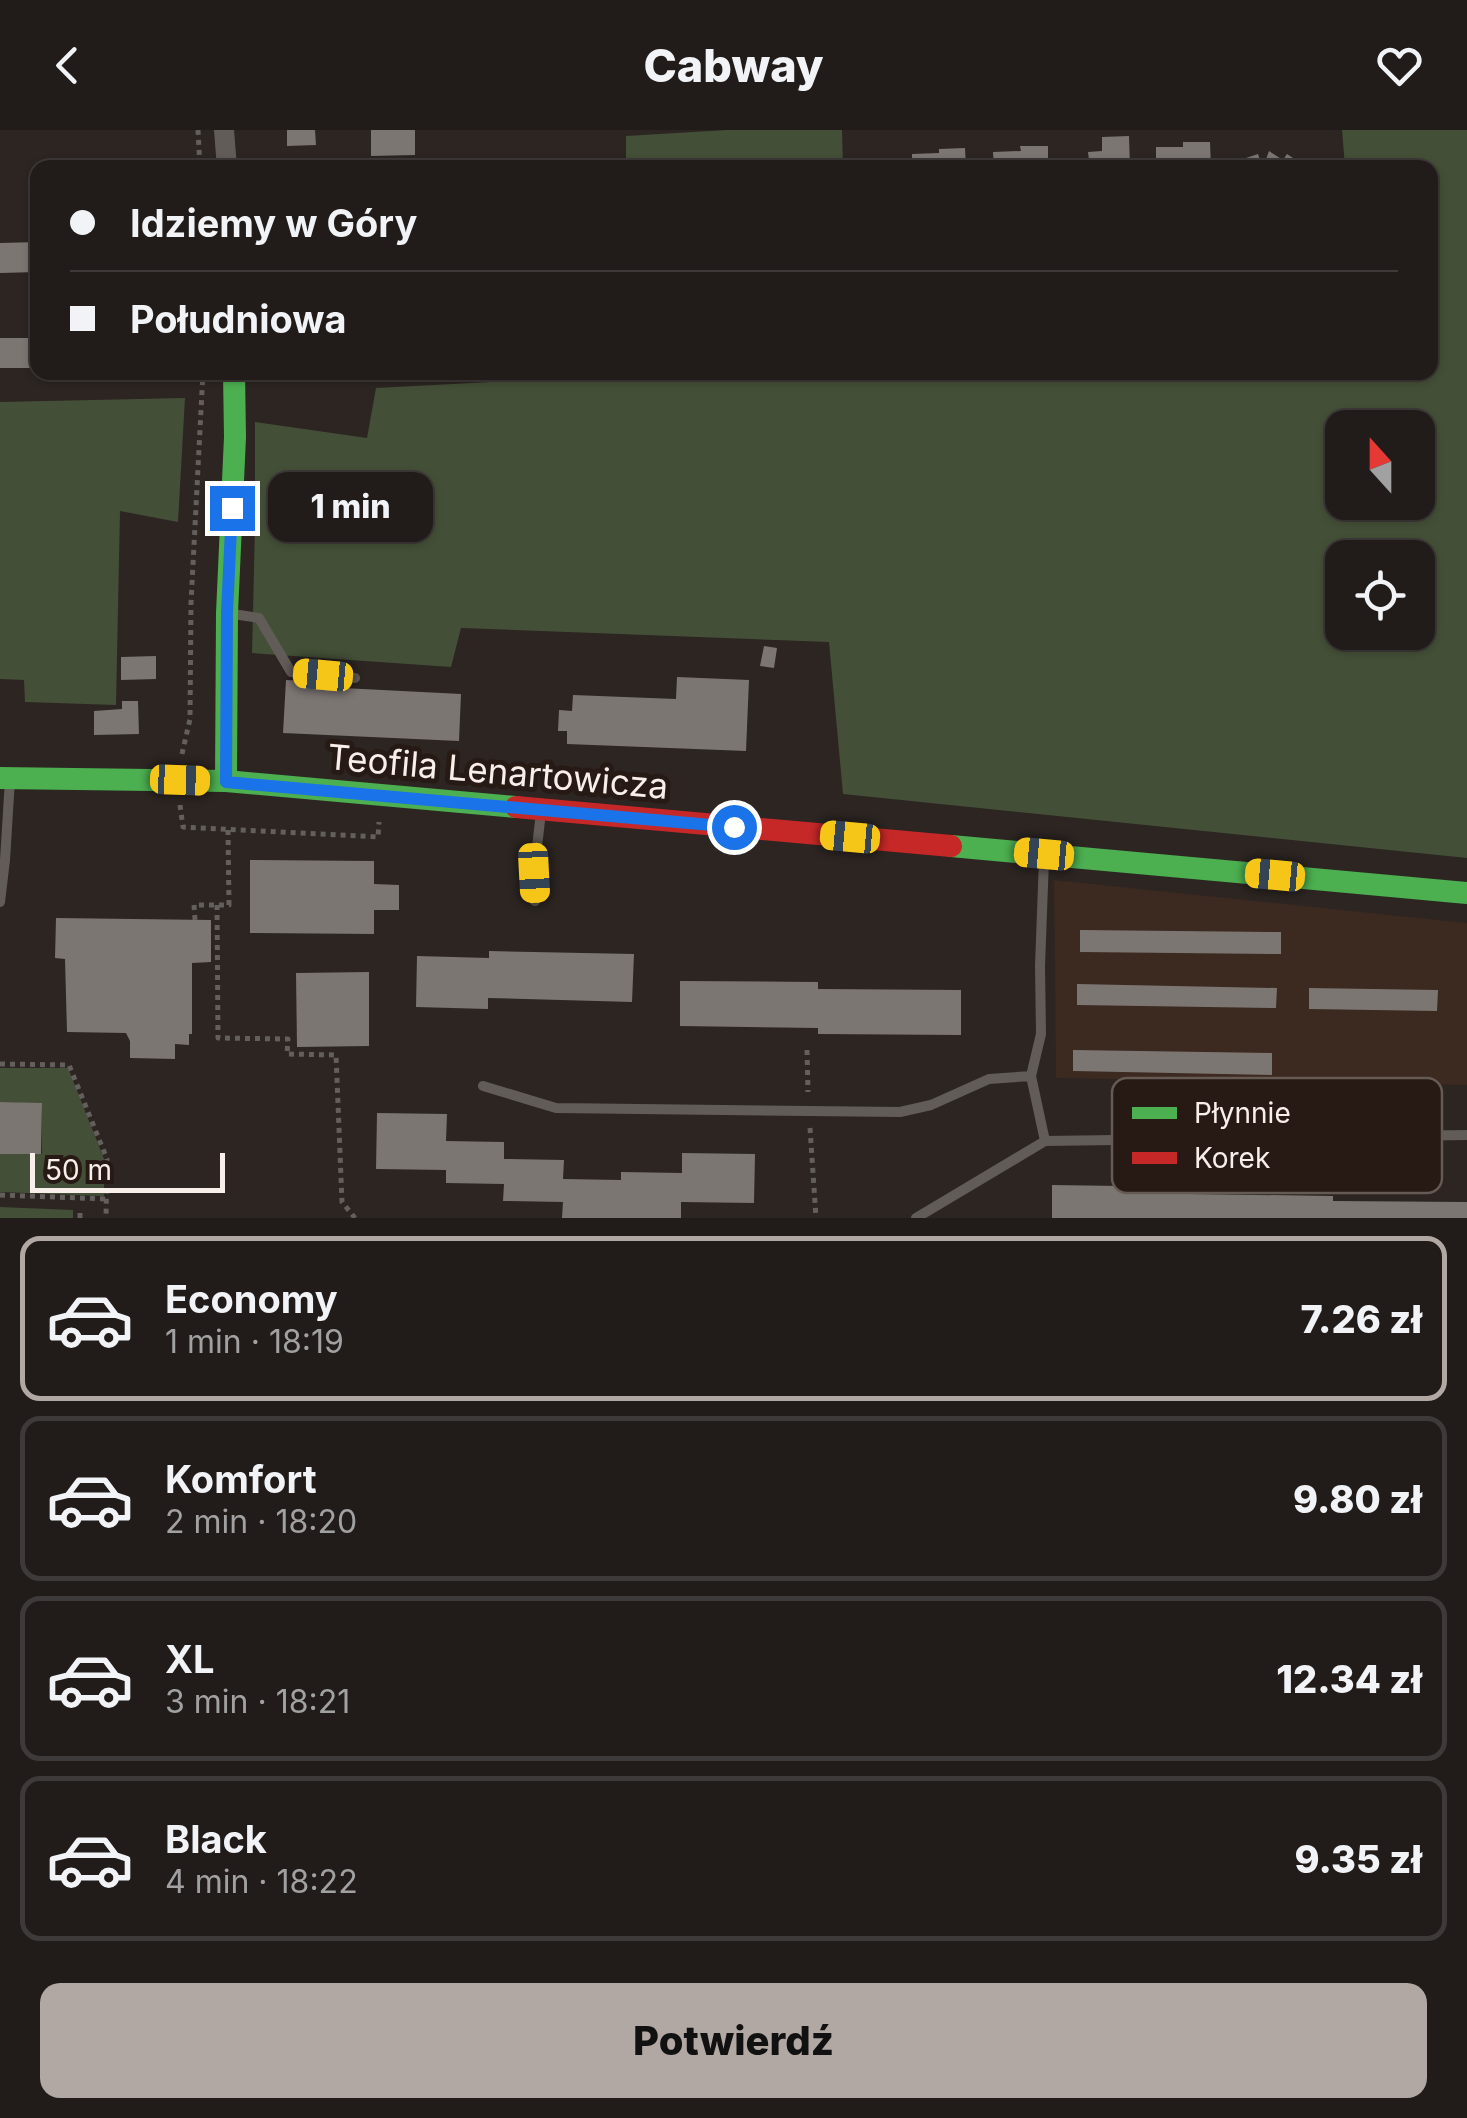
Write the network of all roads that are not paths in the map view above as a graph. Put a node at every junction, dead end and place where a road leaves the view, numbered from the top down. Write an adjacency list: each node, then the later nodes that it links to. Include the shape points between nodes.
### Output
1 (224, 130): 2 (street)
2 (226, 160)
3 (234, 380): 4 (street)
4 (227, 612): 5 (lane, via 259,618 290,672); 7 (street)
5 (355, 678)
6 (5, 778): 7 (street, Teofila Lenartowicza); 12 (lane)
7 (226, 782): 8 (street, Teofila Lenartowicza)
8 (541, 810): 9 (street, Teofila Lenartowicza); 11 (lane)
9 (1044, 854): 10 (street, Teofila Lenartowicza); 13 (lane, via 1040,1034)
10 (1467, 893)
11 (535, 901)
12 (0, 902)
13 (1031, 1076): 14 (lane, via 989,1079 900,1112 556,1108); 18 (lane)
14 (483, 1086)
15 (1442, 1135): 16 (lane)
16 (1467, 1135)
17 (1112, 1140): 18 (lane)
18 (1045, 1141): 19 (lane)
19 (916, 1218)

